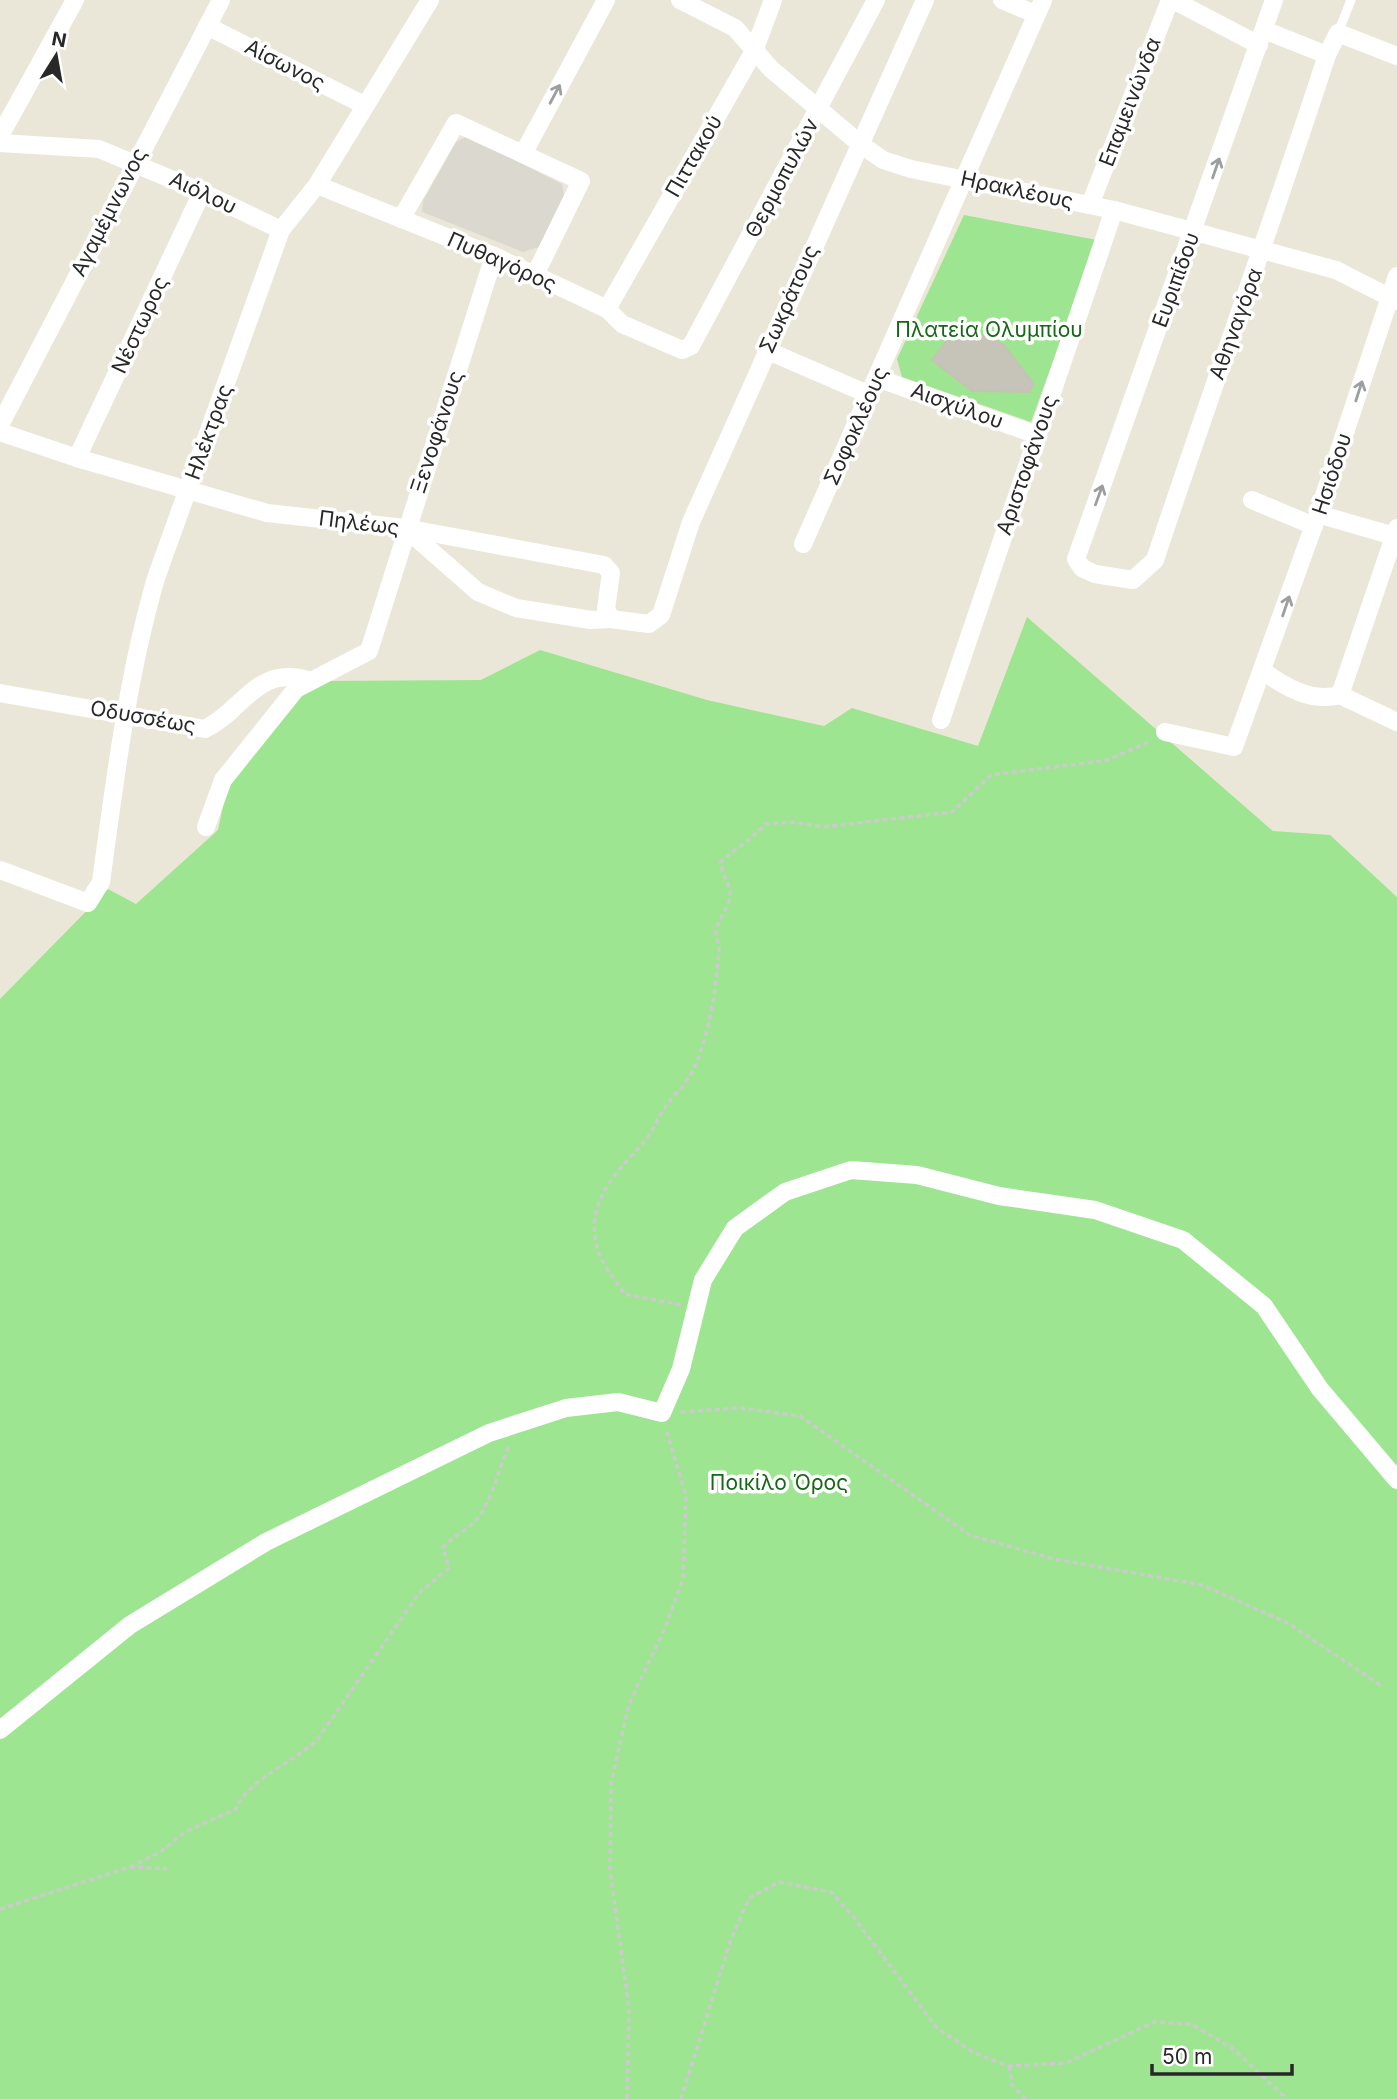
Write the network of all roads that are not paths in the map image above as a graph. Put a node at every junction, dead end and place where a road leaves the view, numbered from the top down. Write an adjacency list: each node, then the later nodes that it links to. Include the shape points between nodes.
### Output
1 (75, 0): 22 (street)
2 (221, 0): 14 (street, Αγαμέμνωνος)
3 (430, 0): 20 (street, Ηλέκτρας)
4 (606, 0): 25 (street, one-way to 4)
5 (680, 0): 17 (street, Ηρακλέους, via 734,28)
6 (773, 0): 17 (street, Πιττακού)
7 (876, 0): 21 (street, Θερμοπυλών)
8 (925, 0): 24 (street, Σωκράτους)
9 (1002, 0): 13 (street)
10 (1171, 0): 16 (street); 30 (street, Επαμεινώνδα)
11 (1274, 0): 16 (street, Ευριπίδου)
12 (1351, 0): 15 (lane, Αθηναγόρα)
13 (1039, 7): 27 (street, Σοφοκλέους)
14 (207, 26): 20 (street, Αίσωνος); 26 (street, Αγαμέμνωνος)
15 (1338, 33): 18 (street, Αθηναγόρα); 19 (street)
16 (1261, 37): 18 (street); 34 (street, Ευριπίδου, one-way to 16)
17 (754, 51): 21 (street, Ηρακλέους); 40 (street, Πιττακού)
18 (1327, 55): 35 (street, Αθηναγόρα)
19 (1397, 56)
20 (364, 105): 28 (street, Ηλέκτρας)
21 (819, 109): 24 (street, Ηρακλέους); 41 (street, Θερμοπυλών, via 691,346)
22 (0, 136)
23 (0, 143): 26 (street, Αιόλου, via 99,149)
24 (859, 143): 27 (street, Ηρακλέους, via 883,160); 42 (street, Σωκράτους)
25 (523, 154): 32 (street, via 456,123); 37 (street, via 581,181)
26 (134, 162): 29 (street, Αιόλου); 44 (street, Αγαμέμνωνος)
27 (962, 178): 30 (street, Ηρακλέους); 43 (street, Σοφοκλέους)
28 (317, 185): 32 (street, Πυθαγόρος); 33 (street, Ηλέκτρας)
29 (202, 192): 33 (street, Αιόλου); 47 (street, Νέστωρος)
30 (1090, 205): 31 (street, Ηρακλέους)
31 (1114, 210): 34 (street, Ηρακλέους); 46 (street, Αριστοφάνους)
32 (401, 219): 36 (street, Πυθαγόρος)
33 (281, 230): 48 (street, Ηλέκτρας)
34 (1193, 232): 35 (street, Ηρακλέους); 54 (street, Ευριπίδου, one-way to 34)
35 (1263, 251): 39 (street, Ηρακλέους, via 1336,270); 54 (street, Αθηναγόρα, via 1241,303 1155,560 1133,580 1095,574)
36 (494, 256): 37 (street, Πυθαγόρος); 51 (street, Ξενοφάνους)
37 (535, 275): 40 (street, Πυθαγόρος)
38 (1397, 276): 39 (street, Ησιόδου)
39 (1393, 300): 50 (street, Ησιόδου, one-way to 39)
40 (607, 309): 41 (street, Πυθαγόρος, via 622,324)
41 (682, 350)
42 (766, 350): 43 (street, Αισχύλου); 55 (street, Σωκράτους, via 691,522 661,615 649,624)
43 (874, 386): 46 (street, Αισχύλου); 53 (street, Σοφοκλέους)
44 (0, 425)
45 (0, 432): 47 (street, Πηλέως)
46 (1037, 435): 61 (street, Αριστοφάνους)
47 (77, 458): 48 (street, Πηλέως)
48 (188, 489): 51 (street, Πηλέως, via 267,513); 60 (street, Ηλέκτρας, via 142,627)
49 (1252, 500): 50 (street)
50 (1316, 520): 52 (street); 56 (street, Ησιόδου, one-way to 50)
51 (405, 528): 55 (street, via 478,592 516,608); 55 (street, Πηλέως, via 604,565 611,573 606,609); 57 (street, Ξενοφάνους, via 369,651)
52 (1396, 532): 59 (street)
53 (803, 544)
54 (1076, 559)
55 (611, 619)
56 (1263, 671): 59 (street, via 1283,686 1311,695); 63 (street, Ησιόδου, via 1234,747)
57 (311, 681): 60 (street, Οδυσσέως, via 282,677 260,685 205,729); 64 (street, Ξενοφάνους, via 296,689 223,779)
58 (0, 693): 60 (street, Οδυσσέως)
59 (1340, 695): 62 (street)
60 (125, 713): 65 (street, Ηλέκτρας, via 101,882 88,903)
61 (941, 720)
62 (1397, 722)
63 (1165, 732)
64 (206, 827)
65 (0, 870)
66 (1397, 1480): 67 (street, via 1320,1390 1264,1307 1183,1240 1095,1210 999,1196 917,1175 851,1170 785,1192 735,1228 703,1280 681,1369 662,1413 618,1402 566,1408 489,1433 266,1542 130,1625)
67 (0, 1730)

